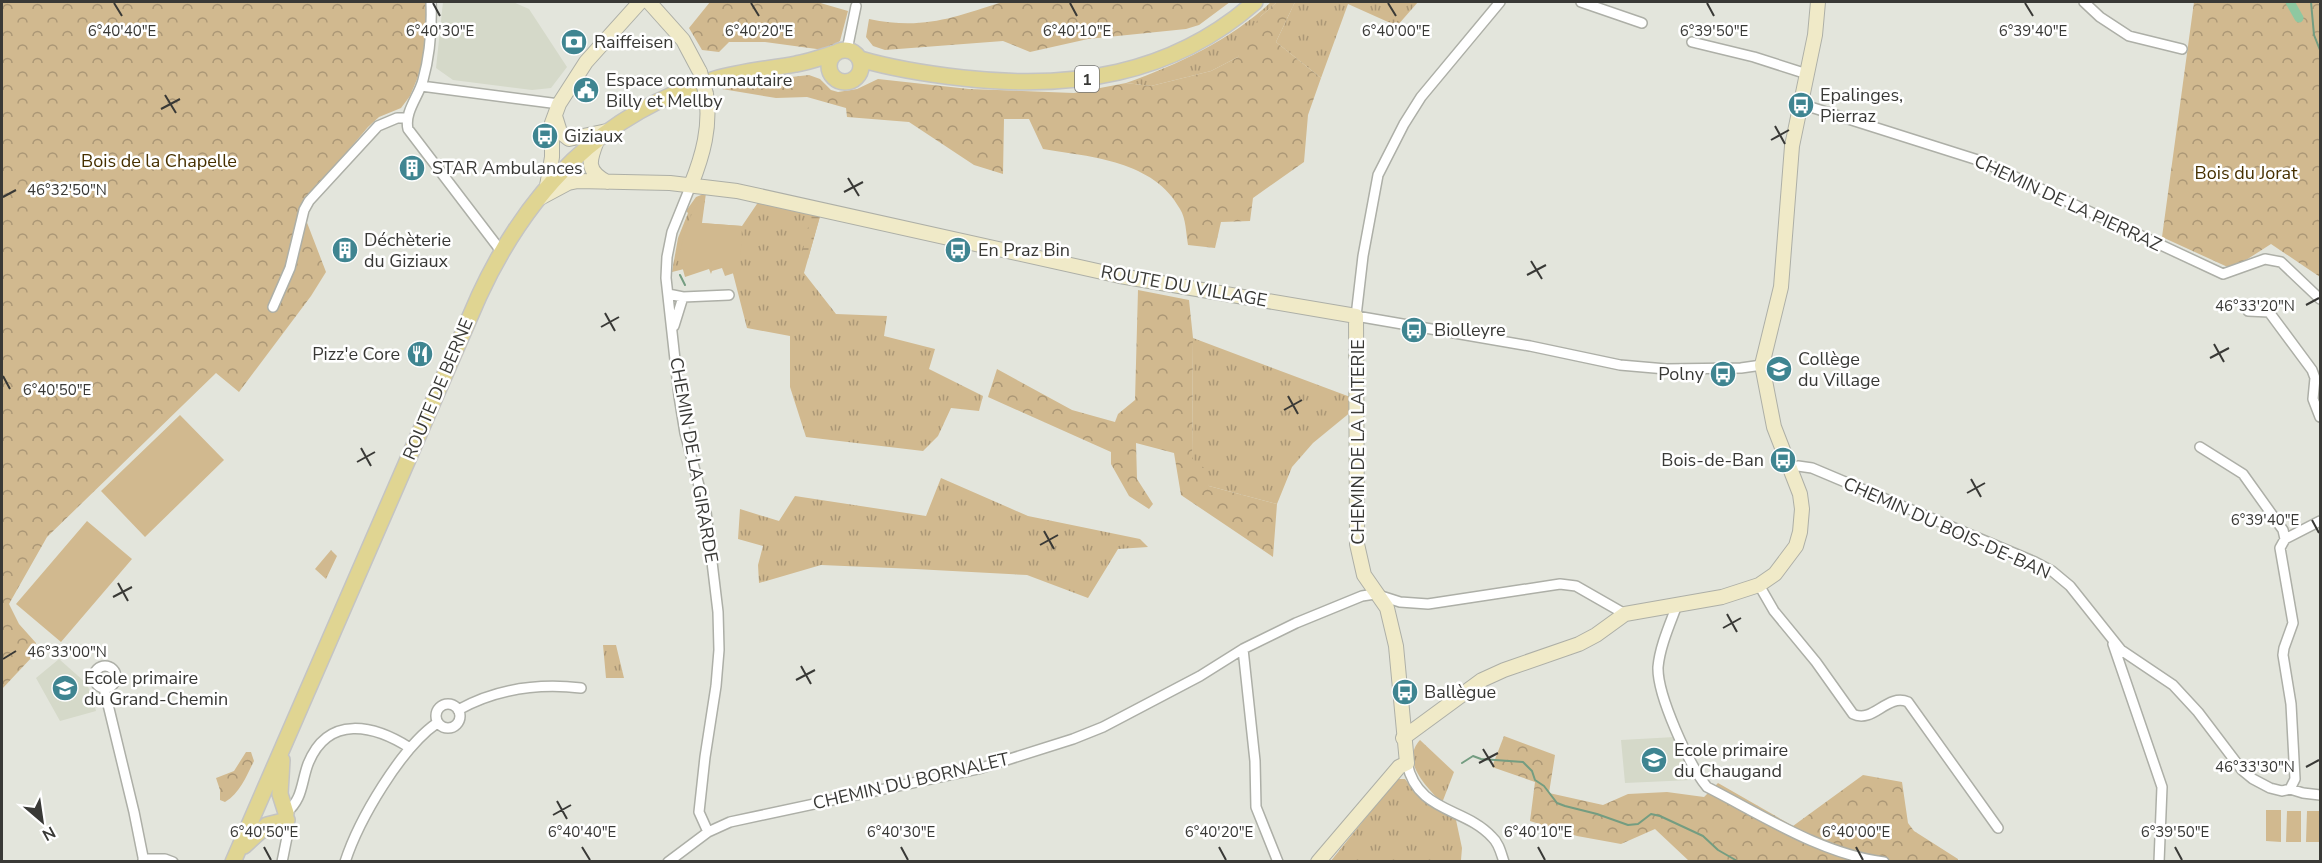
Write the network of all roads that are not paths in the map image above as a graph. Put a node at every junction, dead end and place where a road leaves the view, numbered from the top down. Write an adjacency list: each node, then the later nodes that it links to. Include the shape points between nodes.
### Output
1 (431, 2): 19 (street, via 432,29)
2 (640, 2): 21 (street, via 586,62)
3 (649, 2): 25 (street, CHEMIN DE LA GIRARDE, bridge, via 683,40 700,72 706,94 707,132)
4 (1255, 2): 15 (main road, 1, via 1193,44 1153,62 1109,75 1029,83)
5 (1500, 2): 35 (street, via 1421,98 1378,175)
6 (1581, 2): 10 (street)
7 (1818, 2): 17 (street)
8 (2084, 2): 12 (street, via 2128,36)
9 (856, 6): 13 (street)
10 (1642, 23)
11 (1692, 42): 17 (street)
12 (2182, 49)
13 (847, 54): 14 (main road, ROUTE DE BERNE); 15 (main road, 1); 16 (main road, via 829,63); 18 (main road, via 861,69)
14 (796, 64): 16 (main road, ROUTE DE BERNE); 23 (main road, ROUTE DE BERNE, via 749,70 693,86 646,107)
15 (901, 70): 18 (main road, 1)
16 (831, 74): 18 (main road, via 842,82)
17 (1807, 74): 20 (street)
18 (855, 79)
19 (423, 82): 21 (street); 22 (street)
20 (1801, 104): 32 (street, CHEMIN DE LA PIERRAZ, via 1981,161 2223,274 2265,259 2281,262); 37 (street, via 1792,146 1781,287)
21 (557, 109): 23 (street, via 560,132 569,139); 26 (street)
22 (407, 118): 28 (street, via 410,133); 33 (street, via 378,126 309,201 290,268)
23 (603, 135): 24 (street, via 591,155 591,168); 26 (main road, ROUTE DE BERNE)
24 (609, 183): 25 (street, ROUTE DU VILLAGE); 27 (street, ROUTE DU VILLAGE, via 573,182)
25 (691, 185): 29 (street, CHEMIN DE LA GIRARDE, via 670,240 666,265); 35 (street, ROUTE DU VILLAGE, via 797,203 1120,276)
26 (547, 186): 27 (main road, ROUTE DE BERNE)
27 (535, 200): 28 (main road, ROUTE DE BERNE)
28 (501, 251): 54 (main road, ROUTE DE BERNE)
29 (668, 294): 31 (street); 36 (street, CHEMIN DE LA GIRARDE)
30 (729, 295): 31 (street)
31 (683, 297): 36 (street)
32 (2320, 299)
33 (273, 307)
34 (2248, 311): 38 (street, via 2269,312 2310,367 2315,378 2313,399)
35 (1356, 316): 37 (street, ROUTE DU VILLAGE, via 1620,365 1666,369); 44 (street, CHEMIN DE LA LAITERIE, via 1357,544 1364,575)
36 (672, 333): 61 (street, CHEMIN DE LA GIRARDE, via 683,422 702,492 710,541 719,624 699,812)
37 (1762, 365): 40 (street, via 1774,427)
38 (2320, 417)
39 (2200, 447): 42 (street, via 2243,474 2283,530)
40 (1791, 468): 43 (street, via 1800,494 1800,532 1787,560); 47 (street, CHEMIN DU BOIS-DE-BAN, via 1812,468 2035,562 2070,586)
41 (2320, 521): 42 (street)
42 (2285, 539): 57 (street, via 2280,548 2293,623 2283,656 2291,704 2295,779)
43 (1759, 585): 45 (street, via 1739,593); 60 (street, via 1774,611 1853,714 1866,716 1893,701 1908,702)
44 (1375, 594): 46 (street, via 1400,602 1428,604 1560,584 1575,586); 48 (street, CHEMIN DU BORNALET, via 1335,606); 53 (street, CHEMIN DE LA LAITERIE, via 1387,608 1396,646)
45 (1677, 604): 46 (street); 71 (street, via 1660,657 1660,681 1674,724 1707,787 1811,840)
46 (1625, 614): 53 (street, via 1579,644 1482,680)
47 (2112, 640): 57 (street, CHEMIN DU BOIS-DE-BAN, via 2131,659 2173,685 2242,770 2277,790); 72 (street, CHEMIN DU BOIS-DE-BAN, via 2162,787)
48 (1243, 649): 61 (street, CHEMIN DU BORNALET, via 1200,676 1073,739 978,769 730,822); 68 (street, via 1256,807)
49 (104, 688): 63 (street)
50 (580, 688): 51 (street, via 558,685 512,690 487,696)
51 (458, 710): 52 (street, via 460,719 454,727 445,728); 52 (street, via 449,704 440,707 435,714)
52 (437, 723): 55 (street)
53 (1403, 738): 56 (street, CHEMIN DE LA LAITERIE)
54 (284, 746): 59 (main road, via 280,790); 62 (main road, ROUTE DE BERNE)
55 (410, 748): 59 (street, via 368,728 338,732 314,752 300,798); 67 (street, via 362,820)
56 (1407, 763): 69 (street, via 1386,781); 70 (street, via 1421,791 1493,837)
57 (2290, 789): 58 (street, CHEMIN DU BOIS-DE-BAN)
58 (2320, 795)
59 (287, 817): 62 (main road, via 262,828); 66 (street)
60 (1998, 828)
61 (708, 832): 64 (street, CHEMIN DU BORNALET)
62 (234, 858)
63 (143, 860): 65 (street)
64 (673, 860)
65 (173, 861)
66 (282, 861)
67 (345, 861)
68 (1278, 861)
69 (1318, 861)
70 (1504, 861)
71 (1884, 861)
72 (2159, 861)

